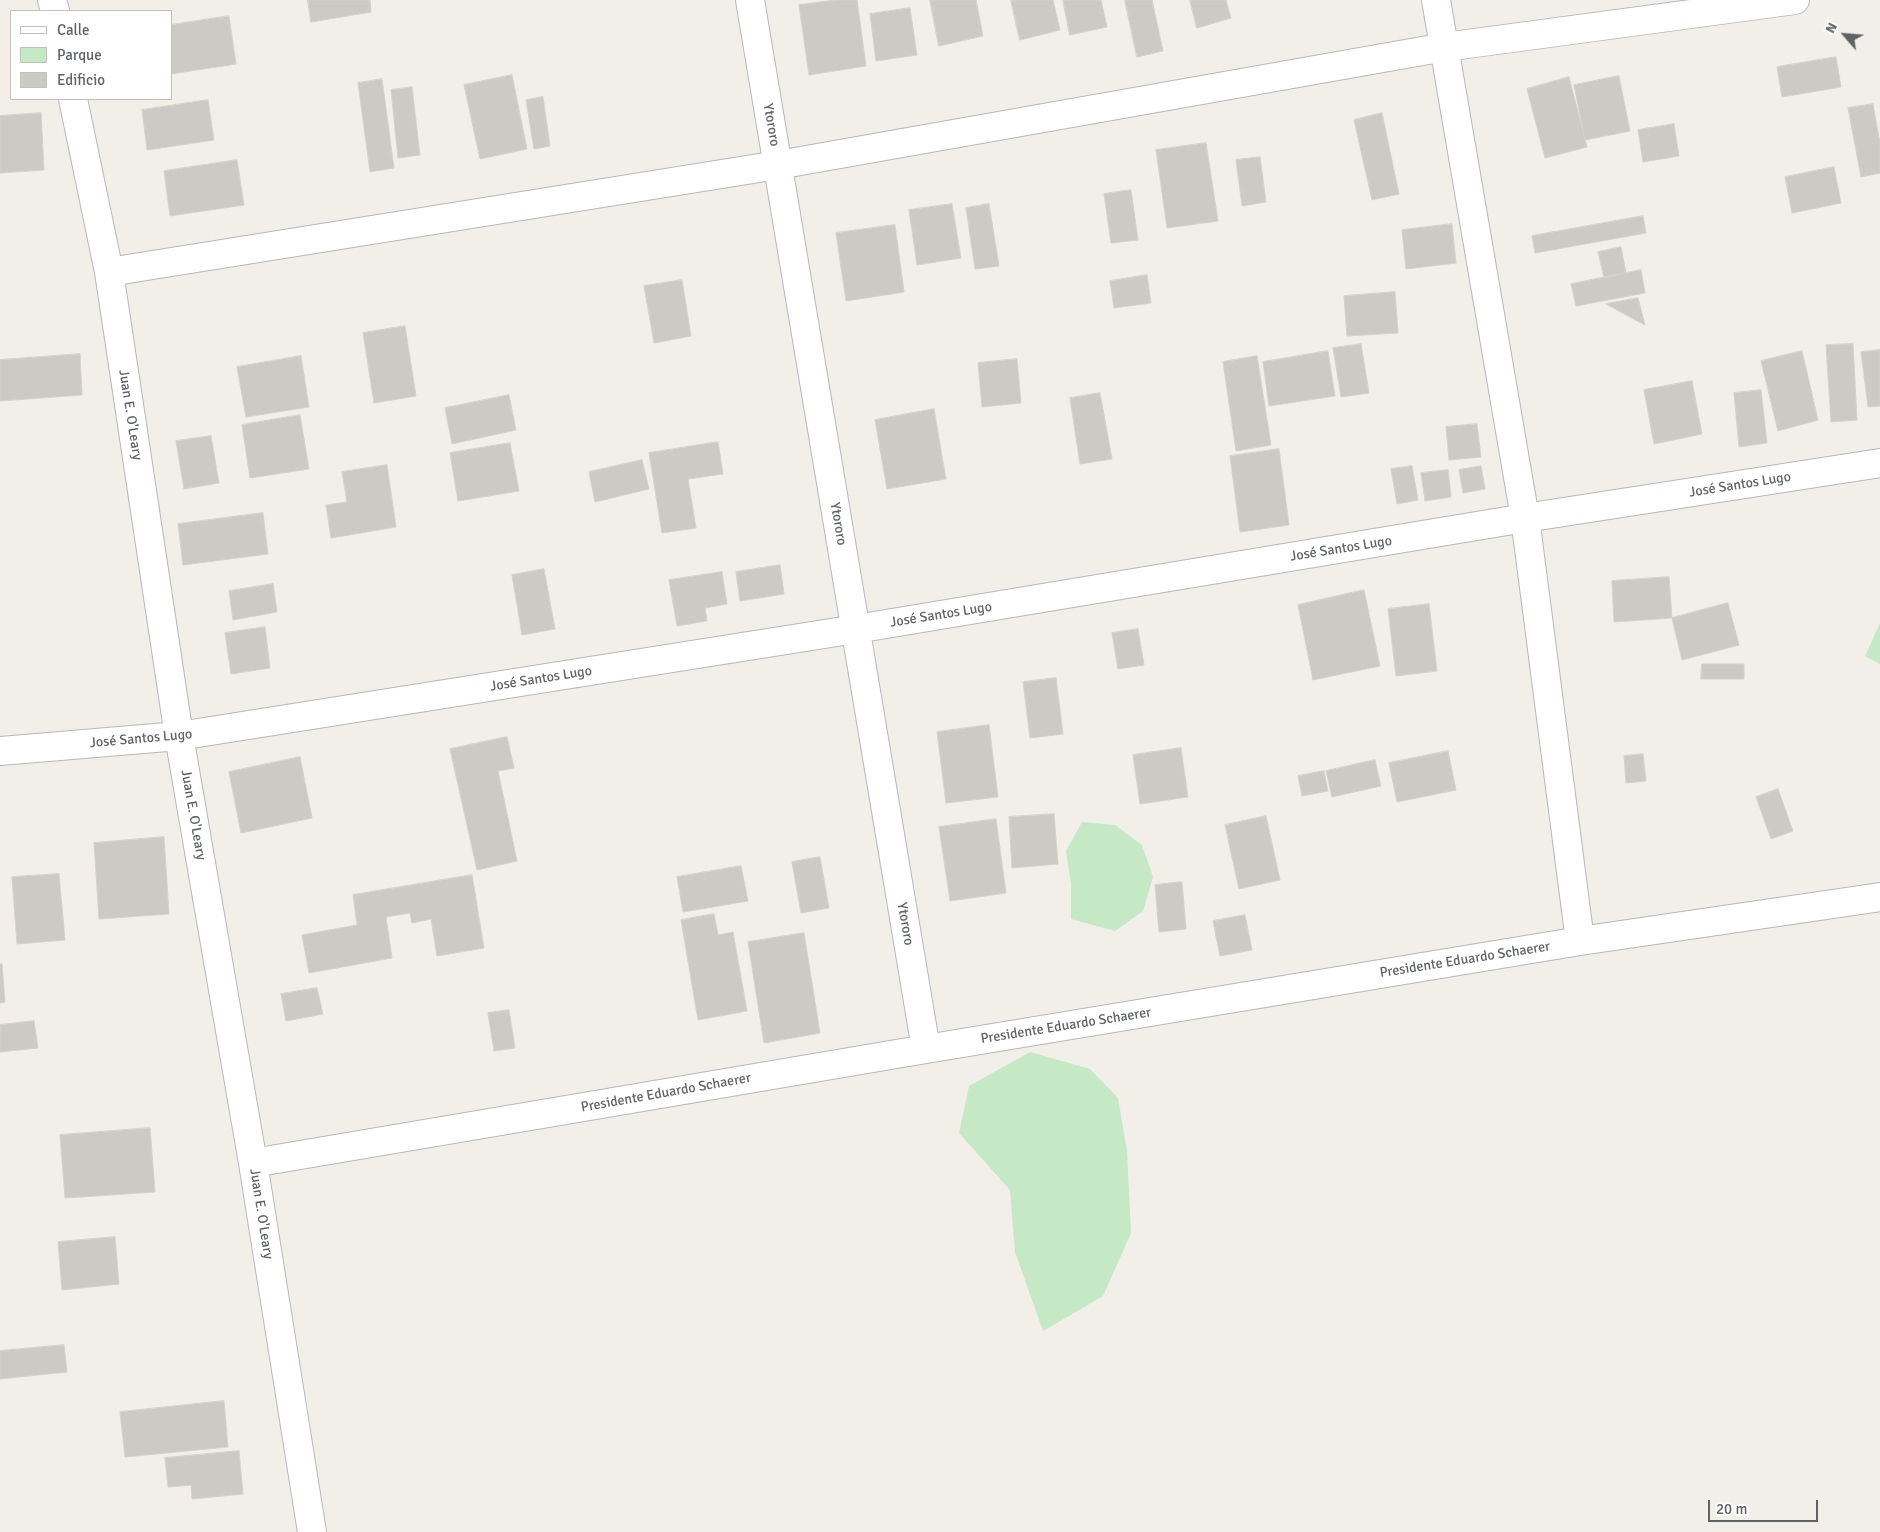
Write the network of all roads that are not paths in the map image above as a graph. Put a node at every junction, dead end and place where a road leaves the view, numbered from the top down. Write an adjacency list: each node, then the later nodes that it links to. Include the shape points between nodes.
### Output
1 (750, 0): 6 (street, Ytororo)
2 (1436, 0): 4 (street)
3 (1796, 0): 4 (street)
4 (1445, 47): 6 (street); 9 (street)
5 (73, 100): 7 (street, Juan E. O'Leary)
6 (778, 165): 7 (street); 10 (street, Ytororo)
7 (109, 272): 11 (street, Juan E. O'Leary)
8 (1880, 463): 9 (street, José Santos Lugo)
9 (1525, 518): 10 (street, José Santos Lugo); 14 (street)
10 (856, 629): 11 (street, José Santos Lugo); 15 (street, Ytororo)
11 (179, 736): 12 (street, José Santos Lugo); 16 (street, Juan E. O'Leary)
12 (0, 751)
13 (1880, 897): 14 (street, Presidente Eduardo Schaerer)
14 (1580, 941): 15 (street, Presidente Eduardo Schaerer)
15 (926, 1049): 16 (street, Presidente Eduardo Schaerer)
16 (253, 1163): 17 (street, Juan E. O'Leary)
17 (312, 1532)

